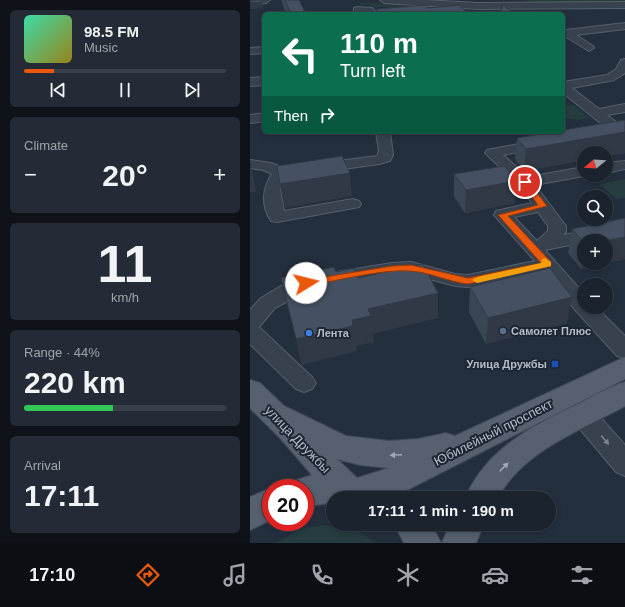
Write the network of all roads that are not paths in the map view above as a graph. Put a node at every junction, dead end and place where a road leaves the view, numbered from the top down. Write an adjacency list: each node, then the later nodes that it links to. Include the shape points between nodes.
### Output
1 (266, 0): 4 (street)
2 (384, 0): 5 (street, via 472,6)
3 (354, 1): 8 (street)
4 (250, 2)
5 (625, 5)
6 (426, 10): 7 (street)
7 (412, 11)
8 (359, 12): 9 (street)
9 (370, 12)
10 (625, 26): 11 (street)
11 (565, 32)
12 (565, 33): 13 (street)
13 (589, 48)
14 (262, 50): 15 (street)
15 (250, 51)
16 (625, 62): 19 (street, via 621,71 610,78)
17 (262, 80): 18 (street)
18 (250, 82)
19 (565, 86)
20 (565, 88): 22 (street)
21 (625, 96): 22 (street)
22 (583, 103): 24 (street)
23 (625, 108): 24 (street)
24 (596, 113): 29 (street, via 619,131)
25 (262, 117): 26 (street)
26 (250, 119)
27 (382, 134): 35 (street, via 386,158)
28 (521, 134): 31 (street)
29 (597, 135)
30 (552, 142): 31 (street)
31 (537, 145): 37 (street, via 492,153)
32 (250, 164): 35 (street, via 266,166)
33 (625, 165): 34 (street)
34 (613, 167)
35 (282, 173): 38 (street, via 270,188 277,217)
36 (577, 173): 37 (street)
37 (525, 182): 39 (street)
38 (352, 204)
39 (543, 206): 41 (street, via 557,226 553,238); 41 (street, via 502,215)
40 (625, 229): 41 (street)
41 (539, 246): 42 (street)
42 (547, 264): 43 (street); 45 (street, via 468,281 411,268 306,283 288,290 268,303)
43 (577, 299)
44 (590, 314): 47 (street)
45 (250, 323)
46 (250, 331): 49 (street)
47 (625, 350)
48 (625, 367): 54 (main road, Юбилейный проспект)
49 (304, 383)
50 (250, 390): 52 (main road, улица Дружбы)
51 (625, 393): 53 (main road)
52 (274, 414): 54 (main road, one-way to 52, via 428,451 396,455 367,453 332,444); 58 (main road, улица Дружбы)
53 (584, 416): 55 (street, one-way to 55); 60 (main road, one-way to 53, via 492,479 516,454 543,435)
54 (488, 434): 59 (main road, Юбилейный проспект, via 398,479)
55 (625, 464)
56 (314, 489): 57 (main road, Юбилейный проспект)
57 (336, 491)
58 (357, 491)
59 (365, 491)
60 (485, 491)
61 (262, 508): 62 (main road)
62 (250, 514)
63 (416, 531): 65 (main road)
64 (464, 531): 66 (main road)
65 (424, 543)
66 (459, 543)

